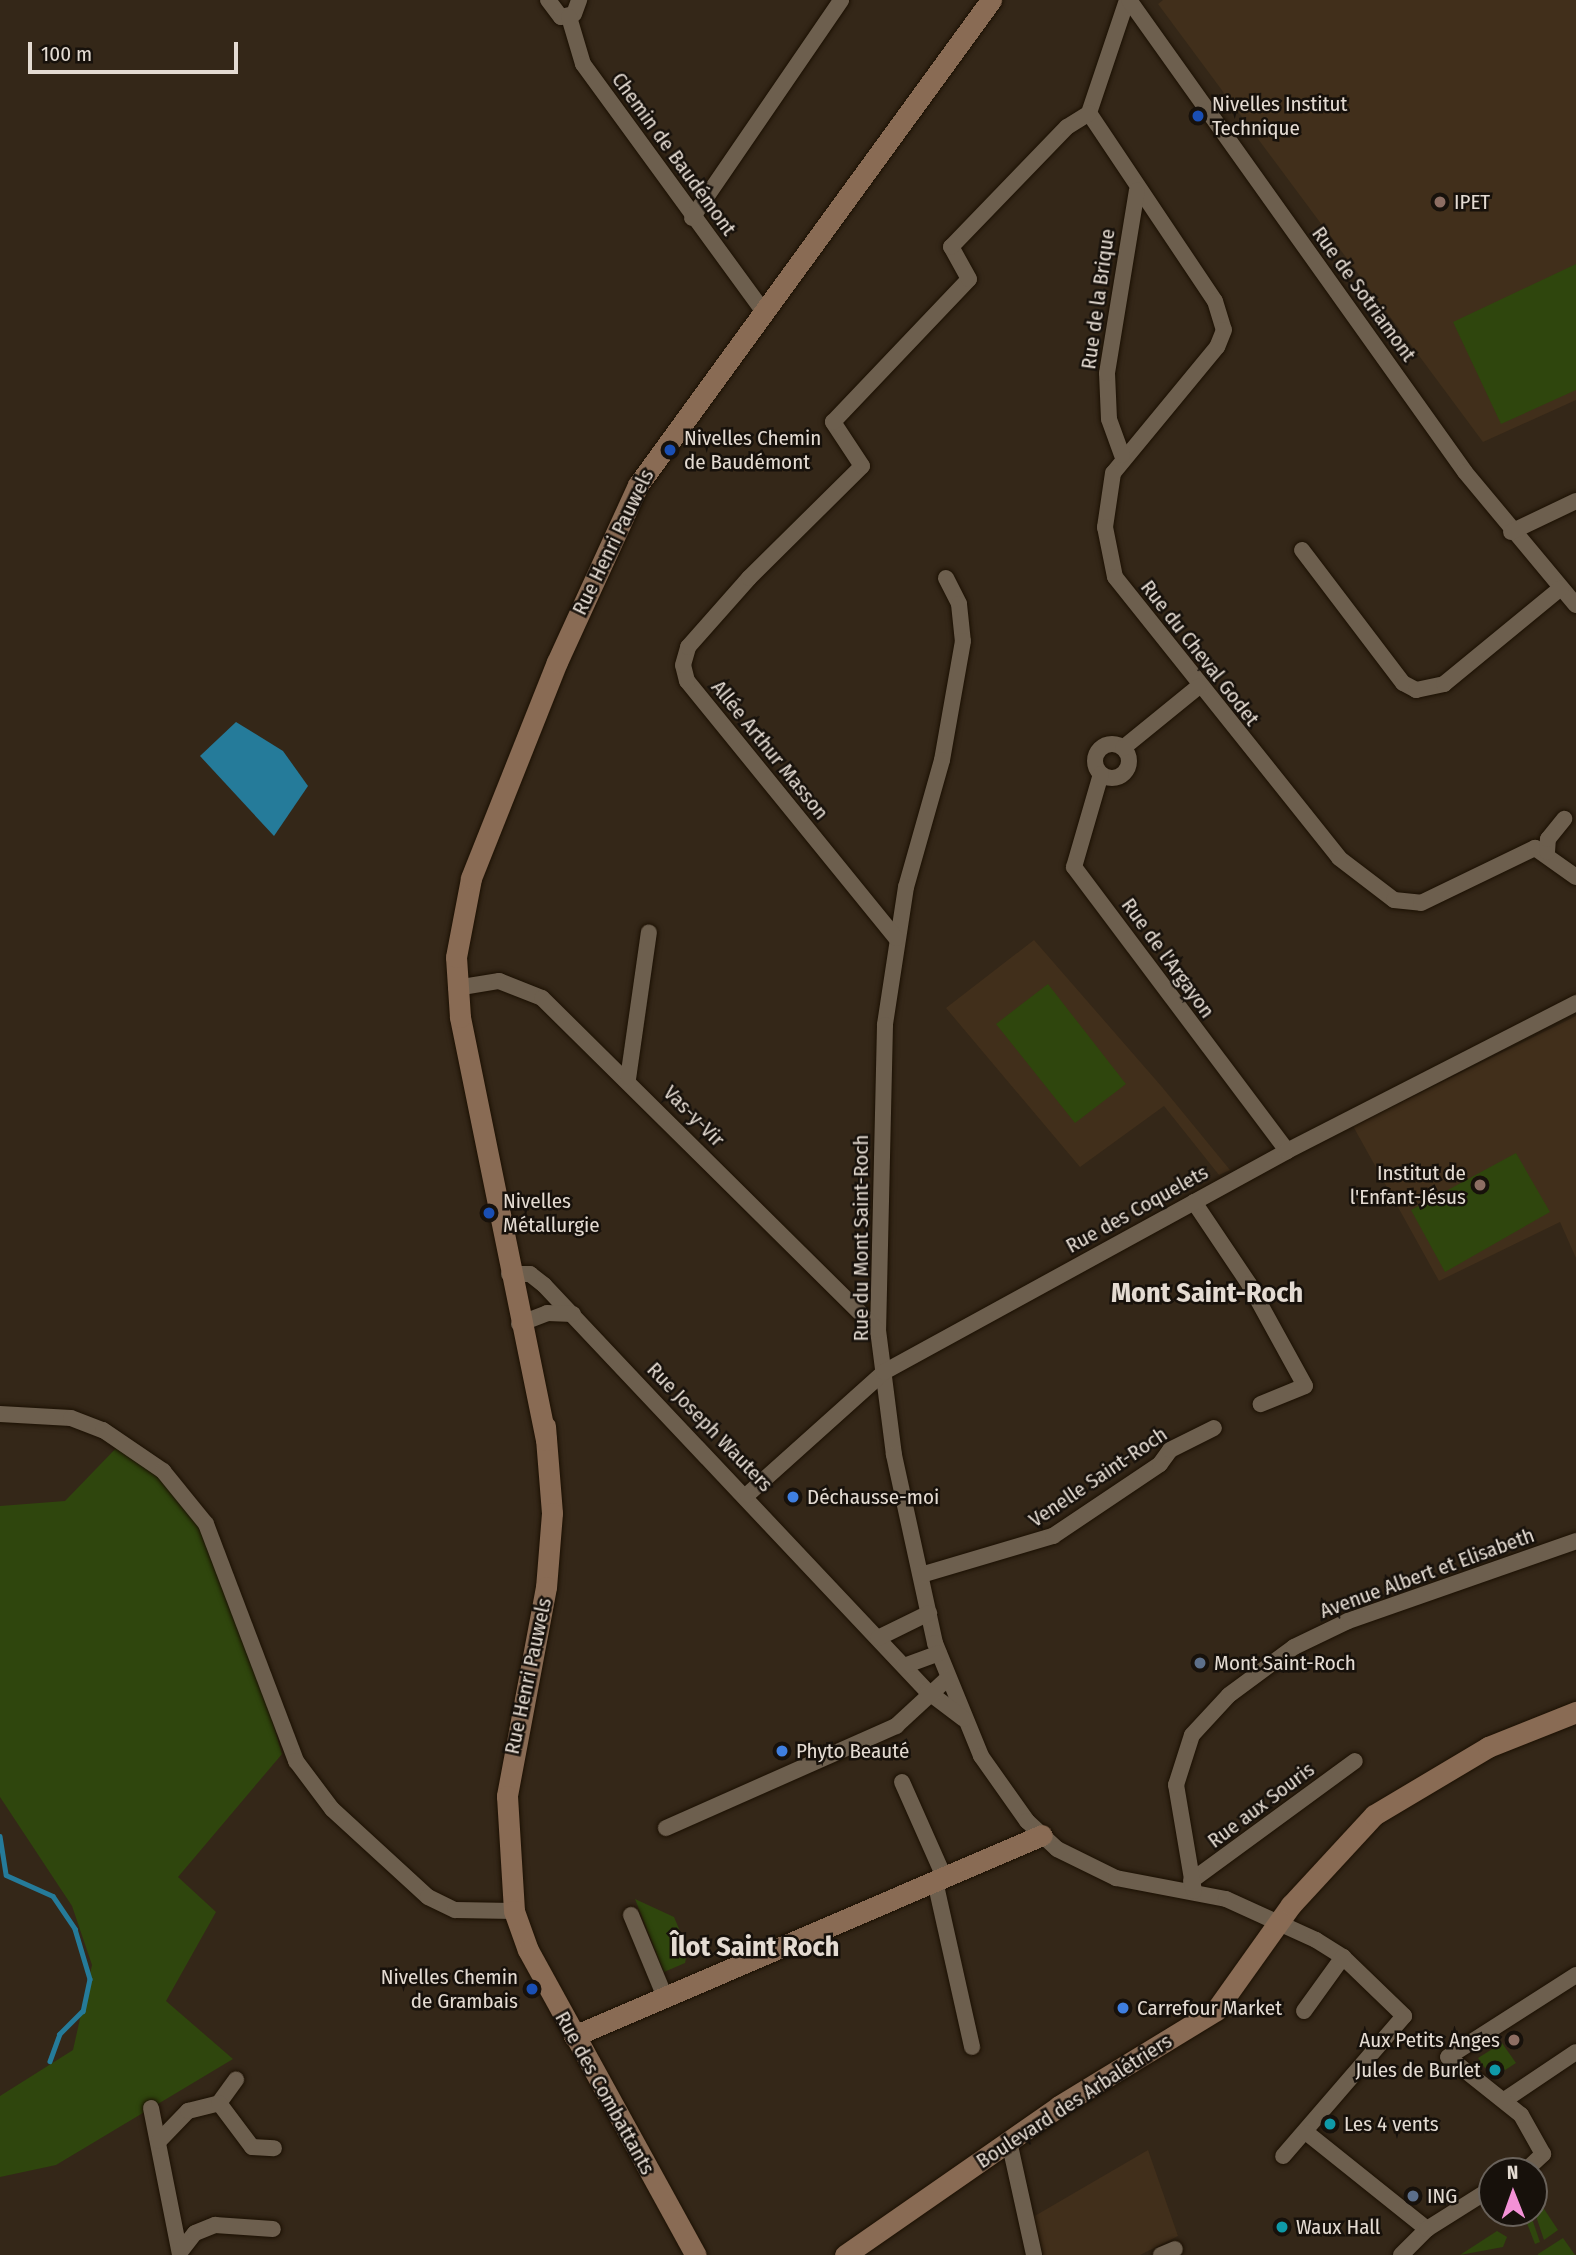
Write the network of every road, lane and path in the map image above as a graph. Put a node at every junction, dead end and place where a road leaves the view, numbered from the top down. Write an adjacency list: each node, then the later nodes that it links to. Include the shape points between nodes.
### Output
1 (548, 0): 6 (street, via 552,12)
2 (579, 0): 6 (street)
3 (841, 0): 9 (street)
4 (1128, 0): 7 (street); 13 (street, Rue de Sotriamont)
5 (986, 7): 10 (main road, Rue Henri Pauwels)
6 (569, 17): 9 (street, Chemin de Baudémont, via 583,64)
7 (1089, 113): 8 (street, Rue du Cheval Godet); 25 (street, Allée Arthur Masson, via 1067,127 951,247 970,279 833,422 862,466 749,578 688,647 683,665 687,681)
8 (1137, 190): 11 (street, Rue de la Brique, via 1107,373 1110,419); 11 (street, Rue du Cheval Godet, via 1215,301 1224,330 1210,356)
9 (692, 218): 10 (street, Chemin de Baudémont)
10 (761, 308): 26 (main road, Rue Henri Pauwels, via 669,436 614,531 471,878 459,921)
11 (1122, 455): 18 (street, Rue du Cheval Godet, via 1108,492 1105,527 1115,577)
12 (1576, 501): 13 (street)
13 (1511, 532): 16 (street, Rue de Sotriamont)
14 (1302, 550): 16 (street, via 1403,683 1416,690 1444,684)
15 (946, 578): 25 (street, Rue du Mont Saint-Roch, via 959,604 963,641 950,724)
16 (1561, 587): 17 (street, Rue de Sotriamont)
17 (1576, 605)
18 (1198, 687): 19 (street); 22 (street, Rue du Cheval Godet, via 1339,858 1394,900 1421,903 1523,851)
19 (1123, 747): 20 (street, via 1129,760 1124,773); 20 (street, via 1106,744 1097,752)
20 (1101, 774): 29 (street, Rue de l'Argayon, via 1074,867)
21 (1564, 819): 22 (street, via 1548,839)
22 (1547, 852): 23 (street)
23 (1576, 877)
24 (649, 932): 28 (street)
25 (897, 938): 34 (street, Rue du Mont Saint-Roch, via 886,1025)
26 (456, 988): 28 (street, Vas-y-Vir, via 519,984); 31 (main road, Rue Henri Pauwels)
27 (1576, 1003): 29 (street, Rue des Coquelets)
28 (628, 1079): 34 (street, Vas-y-Vir)
29 (1287, 1151): 30 (street, Rue des Coquelets)
30 (1194, 1202): 35 (street, Rue des Coquelets); 36 (street, via 1249,1284 1305,1386)
31 (513, 1273): 32 (street, Rue Joseph Wauters, via 530,1274); 33 (main road, Rue Henri Pauwels)
32 (573, 1314): 33 (street, via 547,1313); 39 (street, Rue Joseph Wauters)
33 (523, 1323): 57 (main road, Rue Henri Pauwels, via 546,1440 552,1513 546,1587 507,1796)
34 (878, 1330): 35 (street, Rue du Mont Saint-Roch)
35 (884, 1371): 39 (street, Rue des Coquelets); 41 (street, Rue du Mont Saint-Roch, via 894,1455)
36 (1261, 1404)
37 (0, 1414): 57 (street, via 71,1418 103,1430 163,1471 206,1524 296,1761 332,1809 428,1897 455,1910)
38 (1214, 1428): 41 (street, Venelle Saint-Roch, via 1170,1450 1160,1464 1054,1536)
39 (747, 1495): 43 (street, Rue Joseph Wauters)
40 (1576, 1541): 55 (street, Avenue Albert et Elisabeth, via 1348,1621 1294,1647 1229,1695 1181,1758 1176,1785)
41 (921, 1576): 42 (street, Rue du Mont Saint-Roch)
42 (929, 1613): 43 (street); 44 (street, Rue du Mont Saint-Roch)
43 (878, 1638): 45 (street, Rue Joseph Wauters)
44 (939, 1653): 45 (street); 46 (street, Rue du Mont Saint-Roch)
45 (904, 1667): 47 (street, Rue Joseph Wauters)
46 (948, 1678): 47 (street); 49 (street, Rue du Mont Saint-Roch)
47 (927, 1691): 49 (street, Rue Joseph Wauters); 52 (street, via 896,1726)
48 (1576, 1712): 58 (main road, Boulevard des Arbalétriers, via 1488,1747 1374,1815)
49 (967, 1725): 53 (street, Rue du Mont Saint-Roch, via 981,1756)
50 (1355, 1761): 55 (street, Rue aux Souris)
51 (902, 1782): 54 (street)
52 (666, 1828)
53 (1042, 1835): 54 (main road); 55 (street, Rue du Mont Saint-Roch, via 1116,1878)
54 (939, 1879): 61 (main road); 64 (street)
55 (1192, 1886): 58 (street, Rue du Mont Saint-Roch)
56 (631, 1915): 61 (street)
57 (517, 1920): 63 (main road, Rue des Combattants)
58 (1279, 1924): 59 (street, Rue du Mont Saint-Roch); 72 (main road, Boulevard des Arbalétriers, via 1216,2010)
59 (1343, 1957): 62 (street); 70 (street, Rue du Mont Saint-Roch, via 1404,2016 1337,2087)
60 (1576, 1975): 67 (street, via 1448,2057)
61 (664, 1997): 63 (main road)
62 (1304, 2011)
63 (574, 2036): 80 (main road, Rue des Combattants)
64 (972, 2047)
65 (1576, 2052): 67 (street)
66 (236, 2080): 68 (street)
67 (1506, 2099): 75 (street, via 1541,2147)
68 (219, 2103): 71 (street, via 188,2111); 73 (street, via 252,2147)
69 (151, 2108): 71 (street)
70 (1307, 2133): 74 (street); 78 (street)
71 (159, 2141): 79 (street)
72 (1009, 2141): 81 (main road, Boulevard des Arbalétriers); 82 (street)
73 (274, 2148)
74 (1283, 2156)
75 (1542, 2157)
76 (1478, 2198): 78 (street)
77 (273, 2229): 79 (street, via 215,2225 195,2233)
78 (1427, 2229): 83 (street)
79 (180, 2254)
80 (696, 2255)
81 (845, 2255)
82 (1034, 2255)
83 (1401, 2255)

